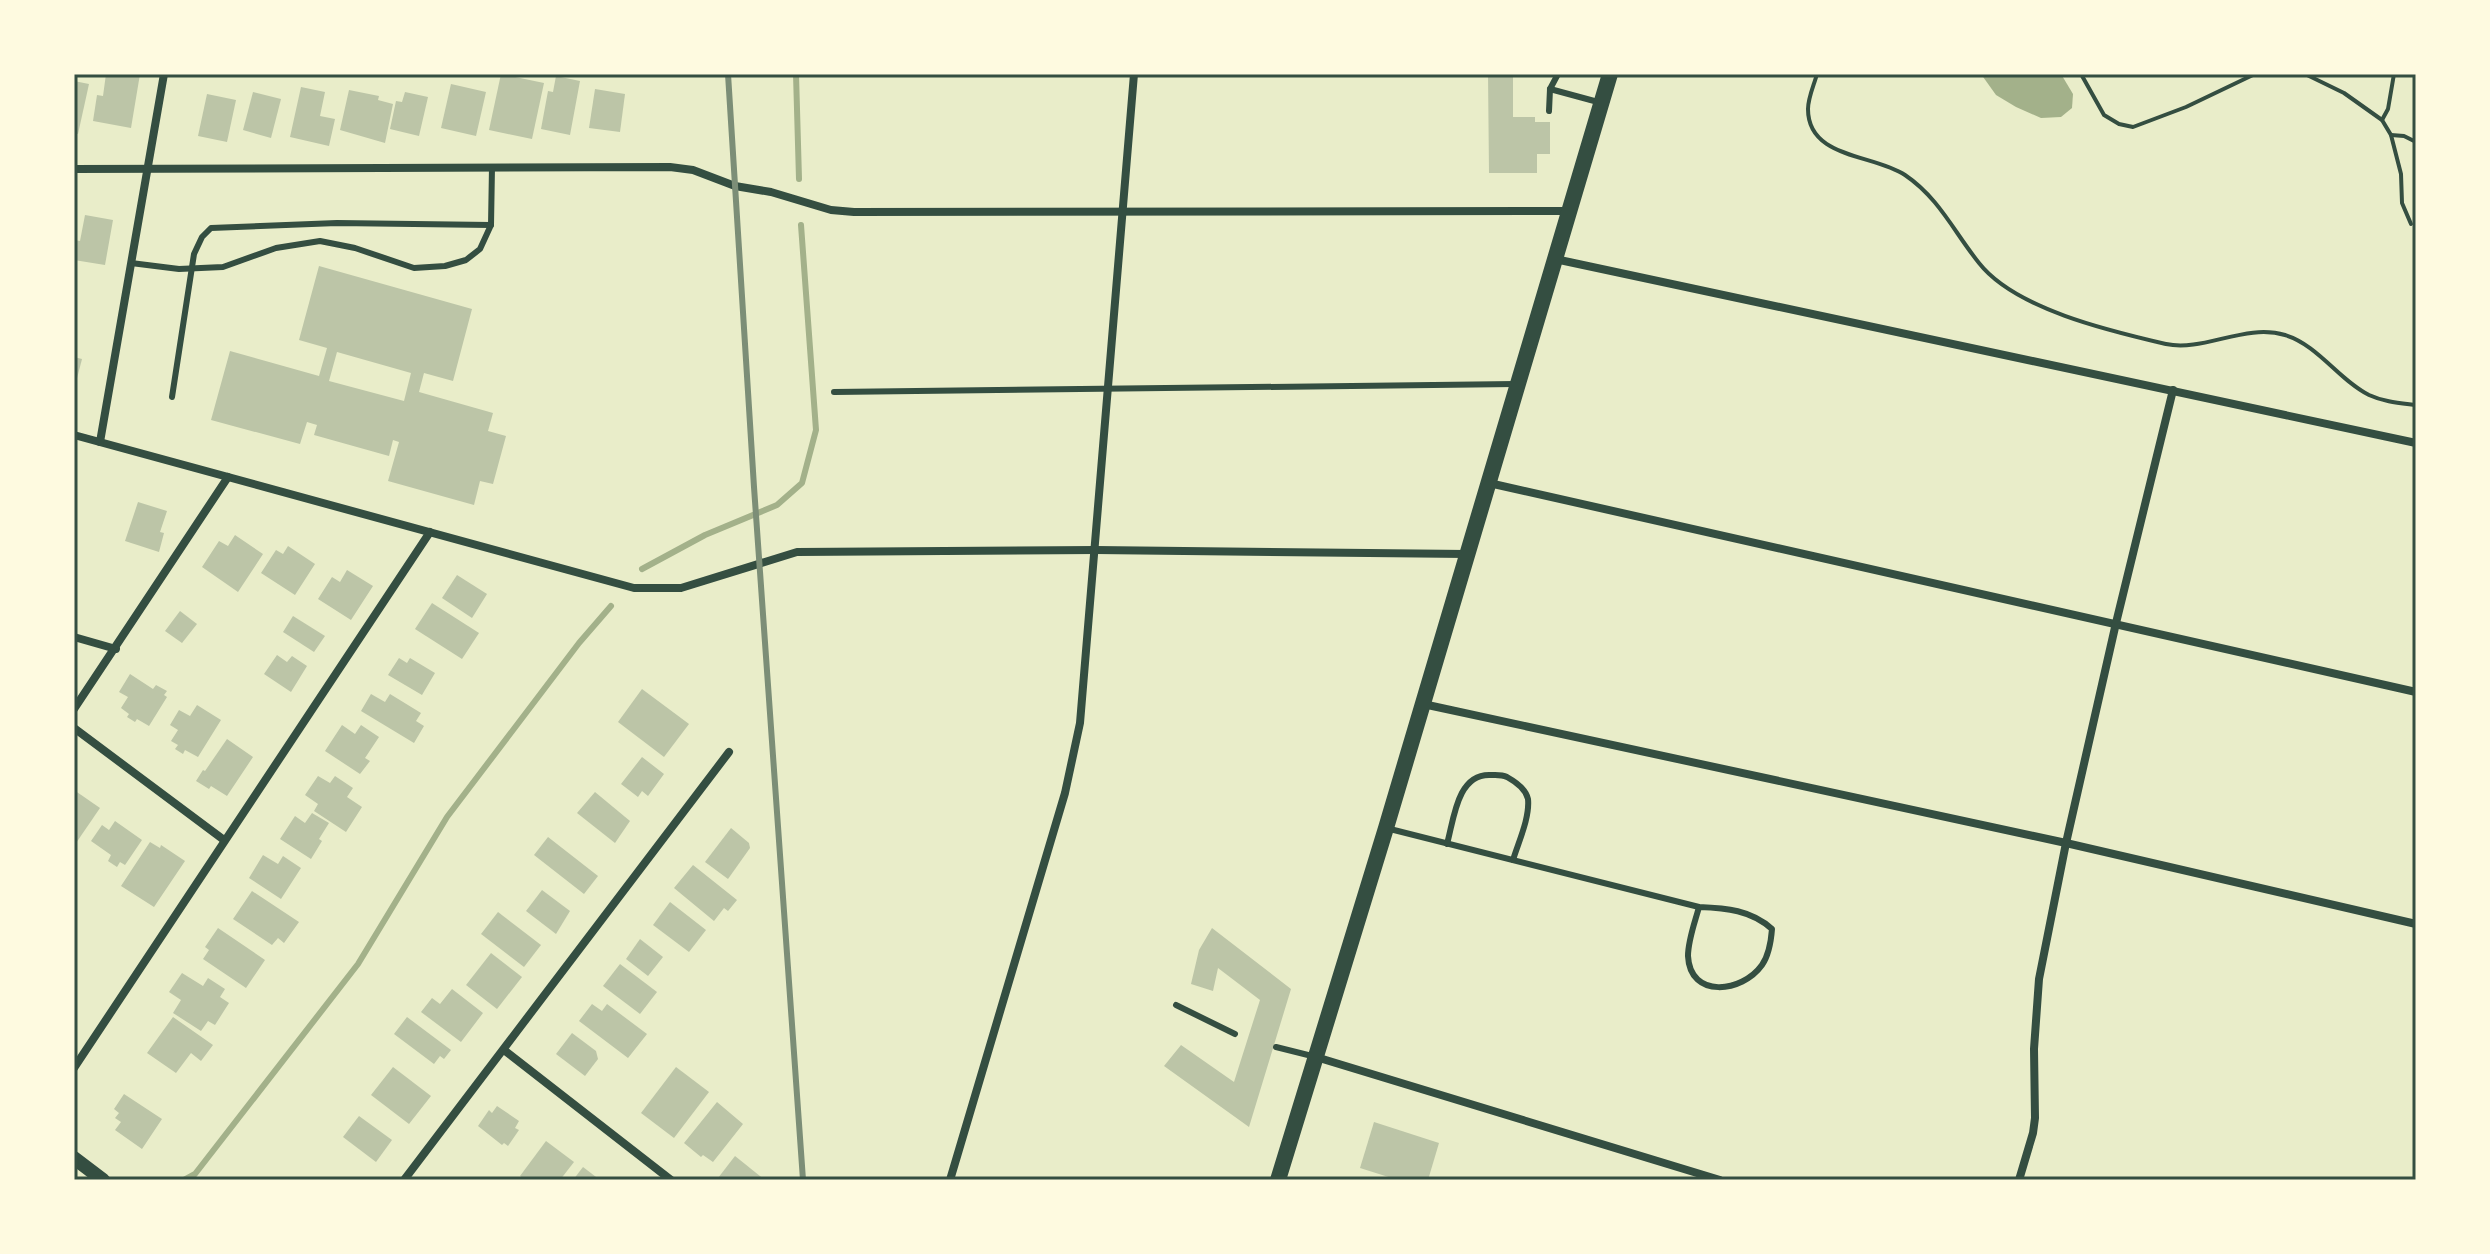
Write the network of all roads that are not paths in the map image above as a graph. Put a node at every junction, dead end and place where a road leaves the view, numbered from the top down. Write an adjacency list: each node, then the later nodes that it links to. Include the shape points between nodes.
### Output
1 (164, 74): 9 (street)
2 (1134, 74): 12 (street)
3 (1558, 74): 5 (lane)
4 (1610, 74): 6 (main road)
5 (1550, 89): 6 (lane); 7 (lane)
6 (1602, 103): 11 (main road)
7 (1549, 111)
8 (492, 167): 9 (street); 12 (street, via 670,167 854,212); 13 (lane)
9 (148, 168): 10 (street); 15 (street)
10 (74, 169)
11 (1568, 211): 12 (street); 14 (main road)
12 (1123, 213): 18 (street)
13 (491, 225): 16 (lane, via 211,228 202,237); 16 (lane, via 480,249 445,266 414,268 320,241 276,248 223,267)
14 (1555, 259): 17 (main road); 19 (street)
15 (131, 263): 16 (lane); 23 (street)
16 (191, 270): 21 (lane)
17 (1518, 384): 18 (lane); 26 (main road)
18 (1109, 387): 20 (lane); 28 (street)
19 (2173, 390): 24 (street); 30 (street)
20 (834, 392)
21 (172, 397)
22 (74, 435): 23 (street)
23 (100, 442): 25 (street)
24 (2416, 443)
25 (228, 477): 27 (street); 32 (street)
26 (1489, 483): 29 (main road); 30 (street)
27 (430, 532): 28 (street, via 656,590 681,588 797,552); 39 (street)
28 (1096, 550): 29 (street); 55 (street, via 1080,723 1065,793)
29 (1467, 554): 34 (main road)
30 (2116, 623): 33 (street); 40 (street)
31 (74, 637): 32 (street)
32 (116, 649): 35 (street)
33 (2416, 692)
34 (1423, 704): 38 (main road); 40 (street)
35 (74, 709)
36 (74, 728): 39 (street)
37 (729, 752): 48 (street)
38 (1386, 828): 41 (lane); 49 (main road)
39 (224, 840): 50 (street)
40 (2066, 843): 44 (street); 58 (street, via 2039,979 2035,1118)
41 (1447, 844): 42 (lane); 42 (lane, via 1469,780 1503,775 1528,796)
42 (1513, 860): 43 (lane)
43 (1699, 907): 43 (lane, via 1745,912 1772,929 1762,966 1731,988 1716,988 1692,973 1688,956)
44 (2416, 924)
45 (1176, 1005): 46 (lane)
46 (1235, 1034)
47 (1276, 1047): 49 (lane)
48 (504, 1050): 53 (street); 54 (street)
49 (1316, 1057): 56 (main road); 57 (street)
50 (74, 1068)
51 (74, 1158): 52 (street)
52 (103, 1180)
53 (404, 1180)
54 (671, 1180)
55 (950, 1180)
56 (1278, 1180)
57 (1720, 1180)
58 (2019, 1180)

